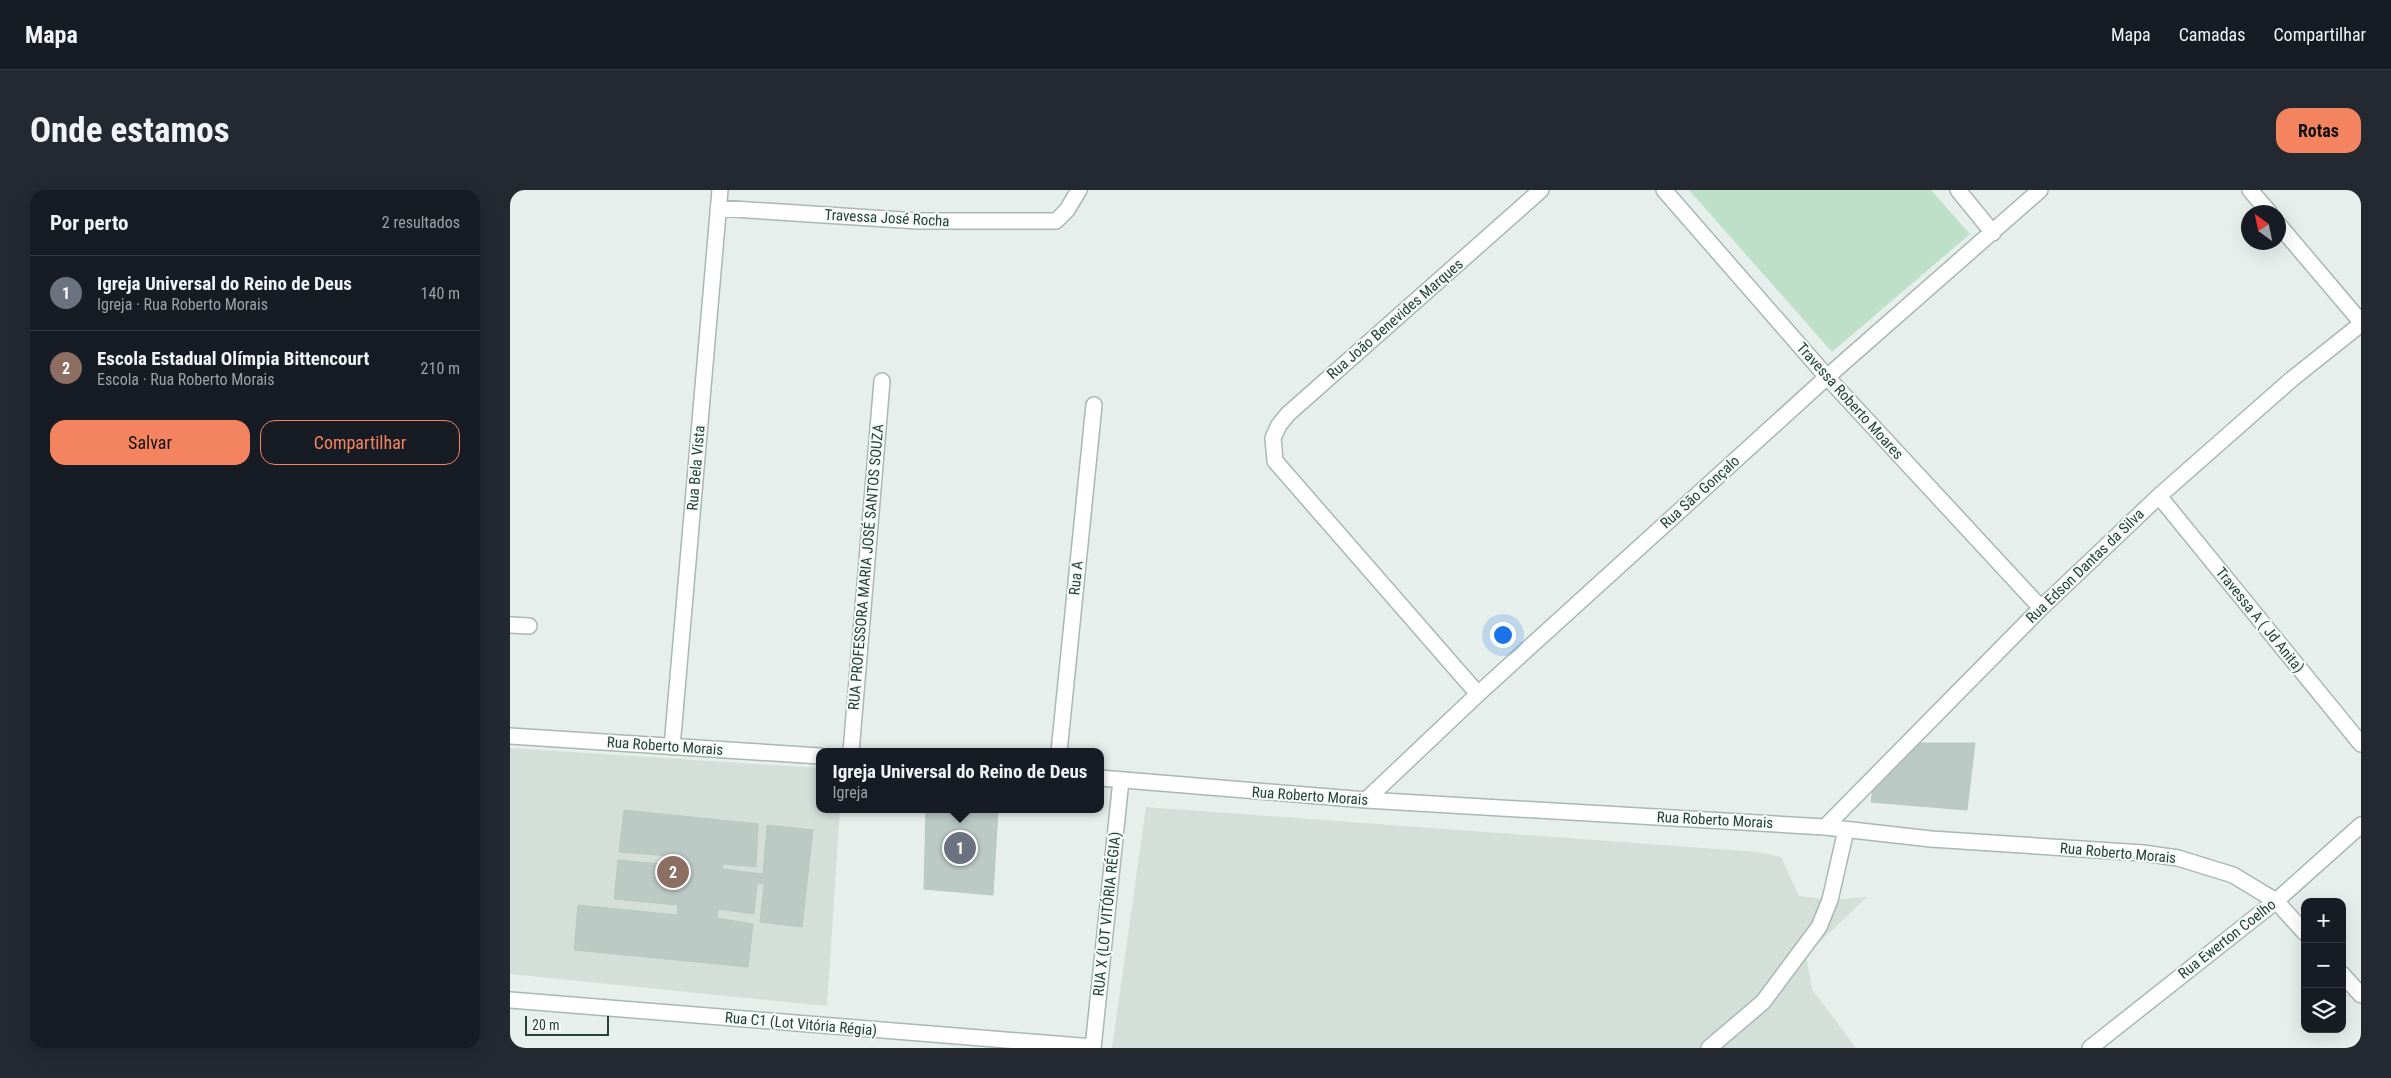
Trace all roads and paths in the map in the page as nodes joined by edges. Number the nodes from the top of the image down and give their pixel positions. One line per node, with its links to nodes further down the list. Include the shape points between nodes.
1 (720, 190): 9 (street, Rua Bela Vista)
2 (1079, 190): 9 (street, Travessa José Rocha, via 1056,221 918,221)
3 (1541, 190): 20 (street, Rua João Benevides Marques, via 1288,414 1274,433 1276,461)
4 (1664, 190): 13 (street, Travessa Roberto Moares)
5 (1958, 190): 10 (street)
6 (2040, 190): 10 (street, Rua São Gonçalo)
7 (2250, 190): 8 (street)
8 (2263, 205)
9 (718, 208): 23 (street, Rua Bela Vista)
10 (1993, 233): 13 (street, Rua São Gonçalo)
11 (2286, 234): 12 (street)
12 (2361, 323): 16 (street, Rua Edson Dantas da Silva)
13 (1827, 377): 17 (street, Travessa Roberto Moares); 20 (street, Rua São Gonçalo)
14 (882, 381): 24 (street, RUA PROFESSORA MARIA JOSÉ SANTOS SOUZA)
15 (1094, 405): 25 (street, Rua A)
16 (2159, 496): 17 (street, Rua Edson Dantas da Silva); 22 (street, Travessa A ( Jd Anita))
17 (2040, 608): 31 (street, Rua Edson Dantas da Silva)
18 (510, 625): 19 (street)
19 (529, 626)
20 (1478, 694): 29 (street, Rua São Gonçalo)
21 (510, 736): 23 (street, Rua Roberto Morais)
22 (2361, 744)
23 (672, 747): 26 (street, Rua Roberto Morais)
24 (851, 748)
25 (1059, 748)
26 (816, 756)
27 (1104, 778): 28 (street, Rua Roberto Morais)
28 (1121, 780): 29 (street, Rua Roberto Morais); 38 (street, RUA X (LOT VITÓRIA RÉGIA))
29 (1366, 800): 31 (street, Rua Roberto Morais)
30 (2361, 825): 33 (street, Rua Ewerton Coelho)
31 (1825, 826): 32 (street, Rua Roberto Morais)
32 (1846, 830): 33 (street, Rua Roberto Morais, via 2178,858 2233,875); 39 (street, via 1830,900 1819,927 1763,1002)
33 (2276, 901): 34 (street, Rua Roberto Morais); 40 (street, Rua Ewerton Coelho)
34 (2301, 929)
35 (2346, 978): 36 (street)
36 (2361, 995)
37 (510, 1000): 38 (street, Rua C1 (Lot Vitória Régia))
38 (1093, 1048)
39 (1709, 1048)
40 (2090, 1048)

